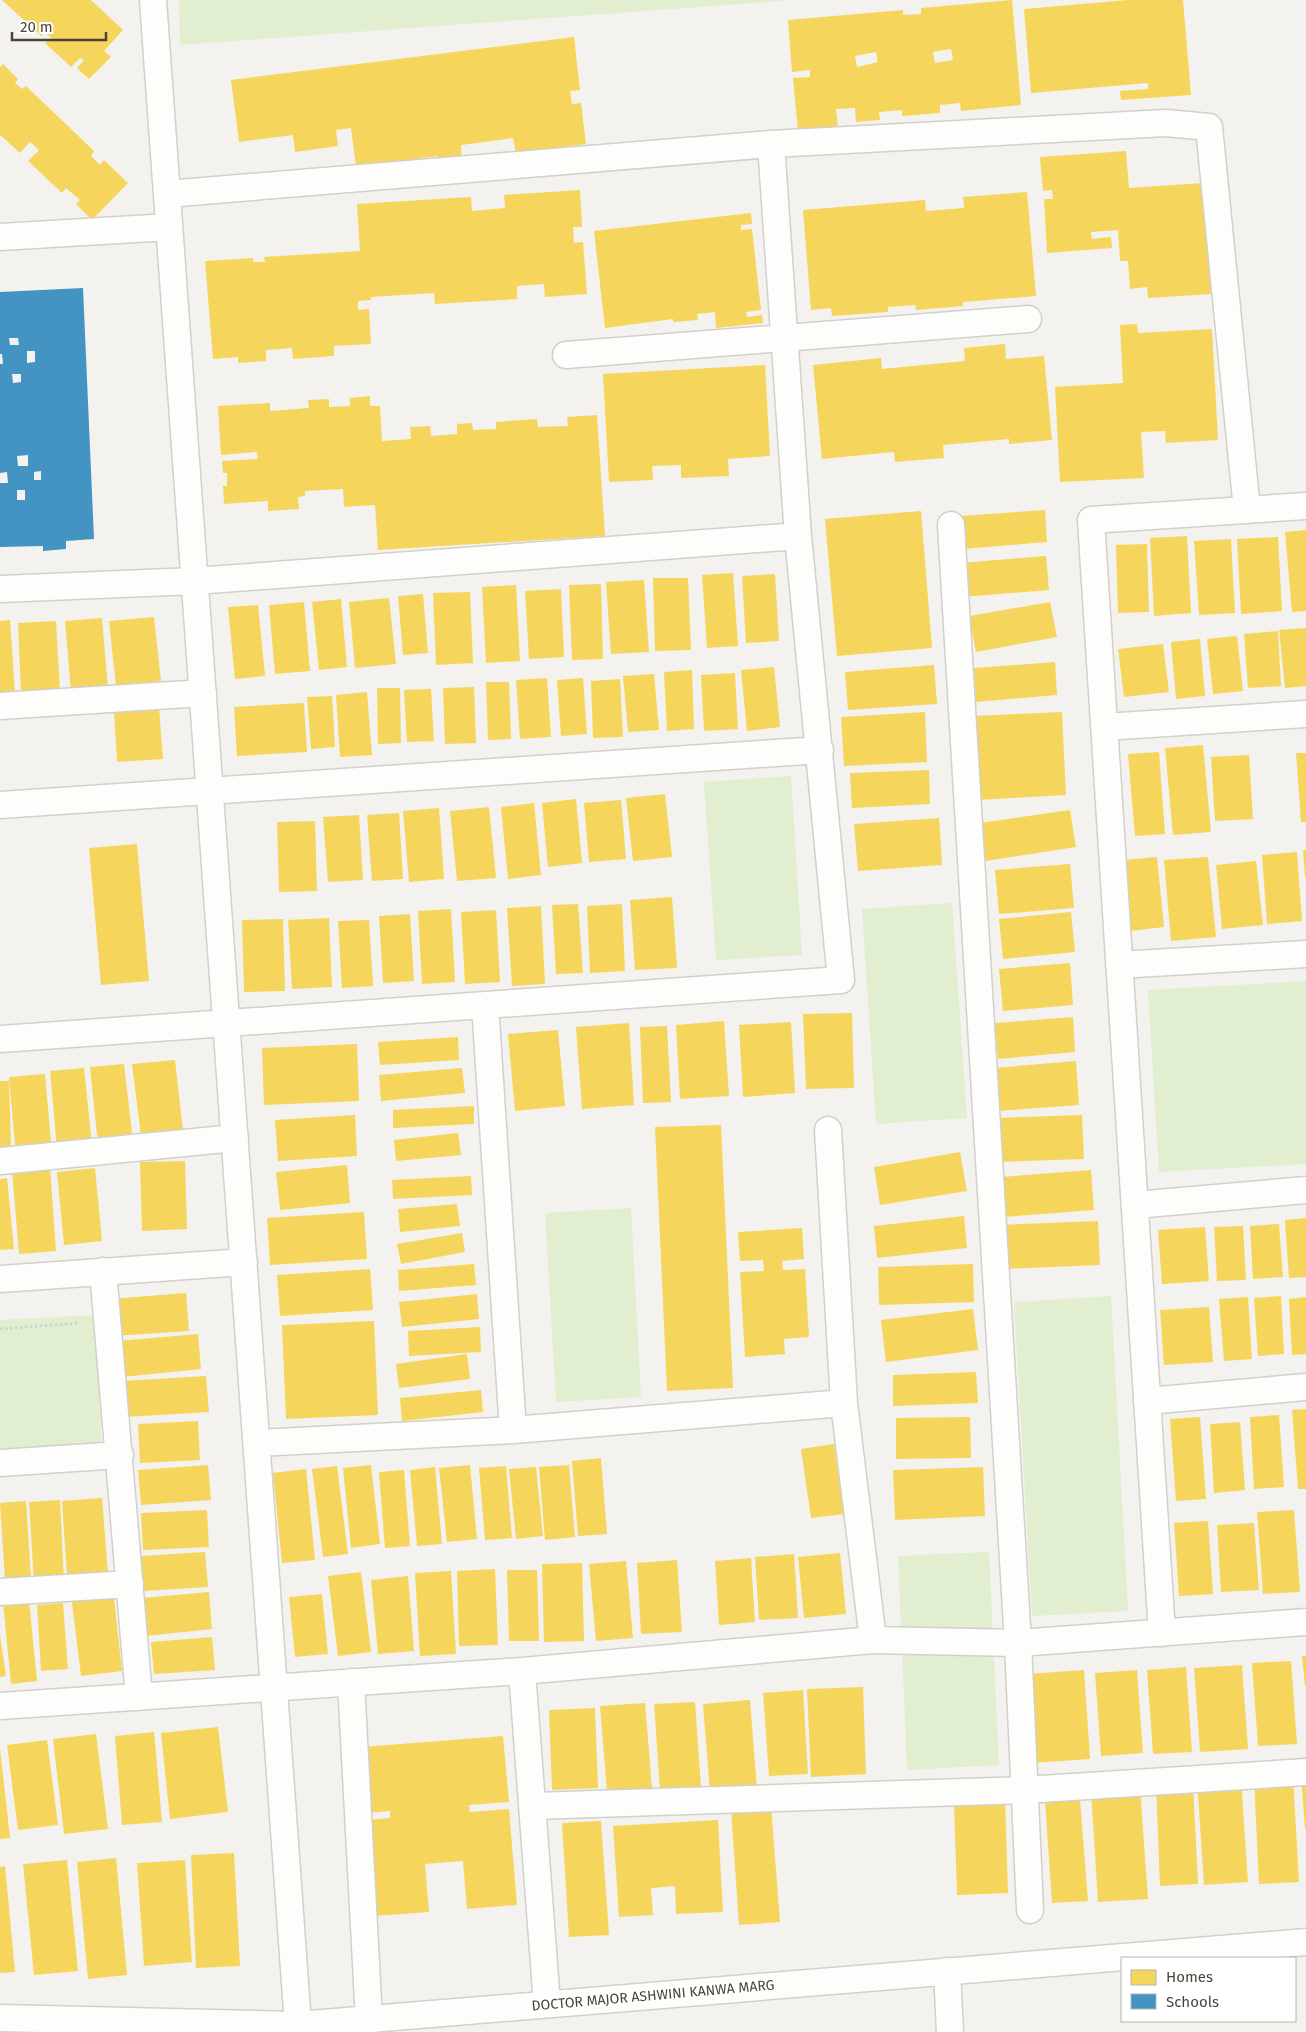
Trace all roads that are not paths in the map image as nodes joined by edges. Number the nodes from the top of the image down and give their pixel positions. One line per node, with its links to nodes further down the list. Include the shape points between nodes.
1 (153, 0): 3 (street)
2 (771, 144): 3 (street); 7 (street); 10 (street, via 1166,123 1209,127)
3 (167, 194): 4 (street)
4 (169, 227): 5 (street); 13 (street)
5 (0, 237)
6 (1028, 319): 7 (street)
7 (785, 338): 8 (street); 12 (street)
8 (566, 355)
9 (1306, 506): 10 (street)
10 (1247, 510): 18 (street, via 1091,520)
11 (950, 525): 47 (street)
12 (798, 536): 13 (street); 19 (street)
13 (195, 581): 14 (street); 15 (street)
14 (0, 589)
15 (203, 693): 16 (street); 20 (street)
16 (0, 706)
17 (1306, 714): 18 (street)
18 (1104, 727): 23 (street)
19 (820, 750): 20 (street); 24 (street, via 841,980)
20 (210, 791): 21 (street); 25 (street)
21 (0, 805)
22 (1306, 954): 23 (street)
23 (1119, 965): 31 (street)
24 (485, 1005): 25 (street); 38 (street)
25 (226, 1023): 26 (street); 28 (street)
26 (0, 1039)
27 (828, 1130): 37 (street)
28 (235, 1138): 29 (street); 32 (street)
29 (0, 1161)
30 (1306, 1190): 31 (street)
31 (1135, 1205): 36 (street)
32 (244, 1262): 33 (street); 39 (street)
33 (103, 1271): 34 (street); 40 (street)
34 (0, 1279)
35 (1306, 1387): 36 (street)
36 (1147, 1400): 45 (street)
37 (844, 1403): 38 (street); 46 (street)
38 (513, 1430): 39 (street)
39 (257, 1443): 50 (street)
40 (120, 1455): 41 (street); 42 (street)
41 (0, 1464)
42 (130, 1584): 43 (street); 51 (street)
43 (0, 1592)
44 (1306, 1622): 45 (street)
45 (1162, 1633): 47 (street)
46 (873, 1640): 47 (street); 48 (street)
47 (1018, 1643): 54 (street)
48 (522, 1671): 49 (street); 55 (street)
49 (351, 1682): 50 (street); 61 (street)
50 (274, 1687): 51 (street); 63 (street)
51 (139, 1696): 52 (street)
52 (0, 1706)
53 (1306, 1772): 54 (street)
54 (1025, 1790): 55 (street); 56 (street)
55 (533, 1806): 59 (street)
56 (1030, 1910)
57 (1306, 1942): 58 (street, DOCTOR MAJOR ASHWINI KANWA MARG)
58 (947, 1971): 59 (street, DOCTOR MAJOR ASHWINI KANWA MARG); 64 (street)
59 (547, 2004): 62 (street, DOCTOR MAJOR ASHWINI KANWA MARG)
60 (0, 2018): 63 (street, DOCTOR MAJOR ASHWINI KANWA MARG)
61 (369, 2020): 62 (street, DOCTOR MAJOR ASHWINI KANWA MARG); 63 (street, DOCTOR MAJOR ASHWINI KANWA MARG)
62 (430, 2023)
63 (298, 2025)
64 (950, 2032)

